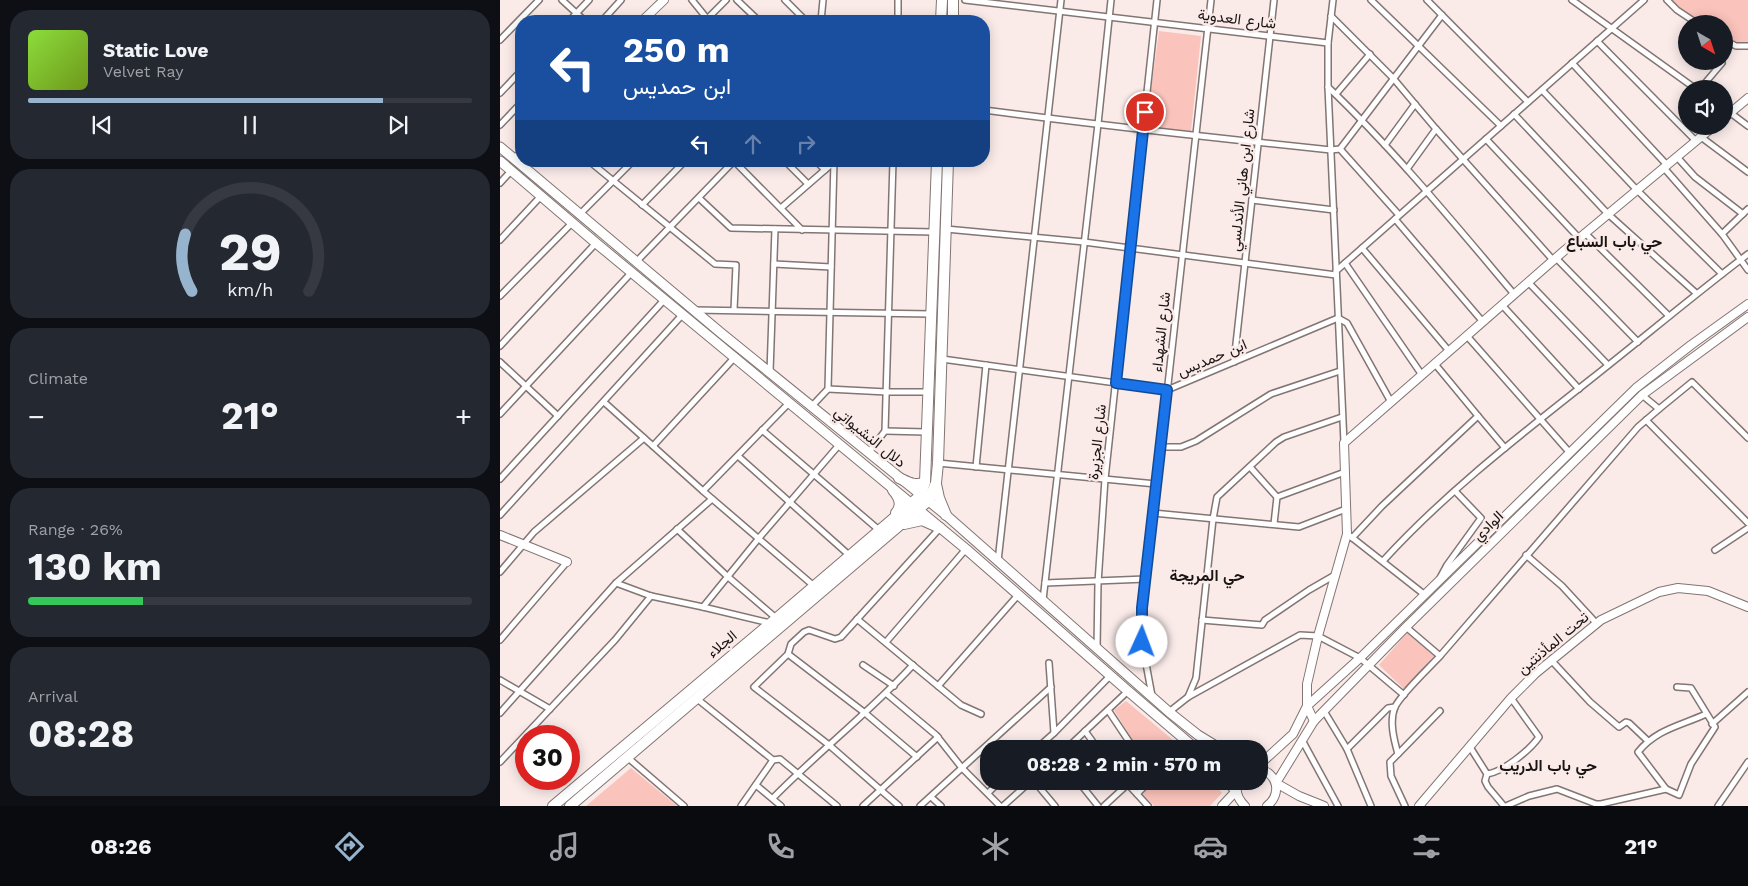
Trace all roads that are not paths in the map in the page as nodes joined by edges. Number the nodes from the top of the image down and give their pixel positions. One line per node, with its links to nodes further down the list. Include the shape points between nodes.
1 (539, 0): 30 (street)
2 (562, 0): 29 (street)
3 (589, 0): 29 (street)
4 (621, 0): 31 (street)
5 (664, 0): 32 (main road)
6 (692, 0): 33 (street)
7 (726, 0): 34 (street)
8 (737, 0): 35 (street)
9 (785, 0): 36 (street)
10 (823, 0): 37 (street)
11 (898, 0): 38 (street)
12 (942, 0): 39 (highway)
13 (953, 0): 40 (highway)
14 (965, 0): 27 (street, شارع العدوية)
15 (1061, 0): 28 (street)
16 (1111, 0): 44 (street)
17 (1157, 0): 45 (street, شارع الجزيرة)
18 (1211, 0): 47 (street, شارع الشهداء)
19 (1274, 0): 49 (street, شارع ابن هاني الأندلسي)
20 (1333, 0): 43 (street)
21 (1371, 0): 54 (street)
22 (1427, 0): 41 (street)
23 (1572, 0): 26 (street)
24 (1644, 0): 48 (street)
25 (1667, 0): 42 (street)
26 (1579, 2): 48 (street)
27 (1013, 3): 28 (street, شارع العدوية)
28 (1060, 11): 44 (street, شارع العدوية); 75 (street)
29 (576, 14)
30 (524, 15)
31 (607, 15)
32 (648, 15)
33 (703, 15)
34 (712, 15)
35 (753, 15)
36 (800, 15)
37 (822, 15)
38 (898, 15)
39 (941, 15)
40 (953, 15)
41 (1442, 15): 54 (street); 68 (street)
42 (1684, 15)
43 (1331, 16): 52 (street); 56 (street)
44 (1109, 17): 45 (street, شارع العدوية); 77 (street)
45 (1155, 22): 47 (street, شارع العدوية); 82 (street, شارع الجزيرة)
46 (515, 25): 50 (street)
47 (1208, 28): 49 (street, شارع العدوية); 83 (street, شارع الشهداء)
48 (1612, 28): 51 (street); 61 (street)
49 (1270, 36): 52 (street, شارع العدوية); 87 (street, شارع ابن هاني الأندلسي)
50 (500, 40)
51 (1597, 41): 57 (street); 86 (street)
52 (1328, 42): 63 (street)
53 (1733, 44): 55 (street)
54 (1418, 46): 60 (street); 79 (street)
55 (1748, 46)
56 (1370, 54): 60 (street); 66 (street)
57 (1572, 63): 64 (street); 97 (street)
58 (1716, 70): 62 (street)
59 (515, 77): 65 (street)
60 (1393, 78): 69 (street); 76 (street)
61 (1685, 80)
62 (1706, 80)
63 (1328, 87): 66 (street); 91 (street)
64 (1542, 90): 68 (street); 118 (street)
65 (500, 93)
66 (1336, 94): 76 (street)
67 (1748, 98): 70 (main road)
68 (1528, 102): 73 (street)
69 (1415, 104): 81 (street); 88 (street)
70 (1733, 108)
71 (515, 110): 78 (street)
72 (990, 111): 75 (street)
73 (1514, 114): 79 (street); 127 (street)
74 (1733, 117): 80 (street)
75 (1047, 118): 77 (street); 141 (street)
76 (1363, 120): 88 (street); 90 (street)
77 (1098, 124): 82 (street); 143 (street)
78 (500, 125)
79 (1501, 126): 85 (street)
80 (1748, 126)
81 (1436, 129): 94 (street); 112 (street)
82 (1143, 130): 83 (street); 146 (street, شارع الجزيرة)
83 (1196, 134): 87 (street); 148 (street, شارع الشهداء)
84 (1704, 135): 86 (main road)
85 (1486, 138): 94 (street); 140 (street)
86 (1699, 139): 93 (main road); 114 (street)
87 (1259, 142): 91 (street); 122 (street, شارع ابن هاني الأندلسي)
88 (1385, 145): 112 (street)
89 (500, 147): 92 (main road, دلال النشيواتي)
90 (1340, 149): 91 (street); 130 (street)
91 (1331, 150): 126 (street)
92 (515, 154)
93 (1677, 157): 97 (main road); 128 (street)
94 (1463, 159): 119 (street); 149 (street)
95 (500, 161): 111 (main road, دلال النشيواتي)
96 (515, 161): 111 (main road)
97 (1666, 166): 118 (main road); 139 (street)
98 (530, 167): 129 (main road, دلال النشيواتي)
99 (596, 167): 115 (street)
100 (627, 167): 115 (street)
101 (679, 167): 123 (street)
102 (728, 167): 121 (street)
103 (740, 167): 124 (street)
104 (791, 167): 117 (street)
105 (822, 167): 113 (street)
106 (828, 167): 113 (street)
107 (834, 167): 136 (street)
108 (893, 167): 138 (street)
109 (937, 167): 137 (highway)
110 (948, 167): 134 (highway)
111 (510, 169): 116 (street); 120 (main road, دلال النشيواتي)
112 (1407, 169): 119 (street)
113 (825, 170): 117 (street)
114 (1748, 172)
115 (613, 181): 123 (street); 129 (street)
116 (500, 183)
117 (808, 184): 124 (street)
118 (1638, 190): 127 (main road); 159 (street)
119 (1426, 191): 130 (street); 162 (street)
120 (541, 196): 131 (main road, دلال النشيواتي); 142 (street)
121 (699, 198): 132 (street); 133 (street, via 730,228)
122 (1252, 200): 126 (street); 152 (street, شارع ابن هاني الأندلسي)
123 (642, 205): 132 (street)
124 (781, 208): 135 (street)
125 (1748, 209): 128 (street)
126 (1334, 210): 158 (street)
127 (1608, 214): 140 (main road); 161 (street)
128 (1743, 214): 139 (street)
129 (580, 215): 151 (main road, دلال النشيواتي)
130 (1397, 217): 145 (street); 177 (street)
131 (572, 223): 144 (main road, دلال النشيواتي); 163 (street)
132 (670, 228): 151 (street); 168 (street, via 715,264 736,265)
133 (775, 229): 135 (street); 154 (street)
134 (946, 229): 141 (street); 183 (highway)
135 (802, 230): 136 (street)
136 (832, 231): 138 (street); 155 (street)
137 (934, 232): 138 (street); 173 (highway)
138 (892, 233): 171 (street)
139 (1722, 234): 150 (street)
140 (1582, 235): 149 (main road); 174 (street)
141 (1034, 238): 143 (street); 189 (street)
142 (500, 240)
143 (1084, 242): 146 (street); 193 (street)
144 (596, 243): 157 (main road, دلال النشيواتي); 180 (street)
145 (1362, 248): 153 (street); 181 (street)
146 (1130, 249): 148 (street); 194 (street, شارع الجزيرة)
147 (1748, 254): 150 (street)
148 (1182, 256): 152 (street); 198 (street, شارع الشهداء)
149 (1554, 259): 160 (main road); 179 (street)
150 (1741, 260): 156 (street); 159 (street)
151 (636, 262): 167 (main road, دلال النشيواتي)
152 (1245, 263): 158 (street); 185 (street, شارع ابن هاني الأندلسي)
153 (1345, 263): 158 (street); 192 (street)
154 (774, 264): 155 (street); 169 (street)
155 (831, 266): 170 (street)
156 (1748, 270)
157 (632, 272): 164 (main road, دلال النشيواتي); 195 (street)
158 (1336, 273): 176 (street)
159 (1722, 274): 161 (street)
160 (1528, 282): 162 (main road); 188 (street)
161 (1696, 293): 174 (street)
162 (1514, 294): 166 (main road)
163 (500, 296)
164 (665, 299): 172 (main road, دلال النشيواتي); 208 (street)
165 (1748, 304): 224 (main road, الوادي, via 1636,388)
166 (1502, 305): 177 (main road); 196 (street)
167 (693, 310): 168 (street); 190 (main road, دلال النشيواتي)
168 (734, 310): 169 (street)
169 (772, 310): 170 (street); 190 (street)
170 (830, 312): 171 (street); 197 (street)
171 (890, 313): 173 (street); 199 (street)
172 (683, 314): 182 (main road, دلال النشيواتي); 202 (street)
173 (932, 314): 200 (highway)
174 (1669, 316): 179 (street)
175 (1748, 316): 201 (main road, الوادي)
176 (1338, 318): 185 (street, ابن حمديس); 191 (street); 203 (street, via 1347,323)
177 (1483, 322): 178 (main road)
178 (1467, 336): 181 (main road); 211 (street)
179 (1638, 342): 188 (street)
180 (500, 346)
181 (1449, 351): 186 (main road)
182 (735, 357): 204 (main road, دلال النشيواتي); 220 (street)
183 (942, 359): 187 (street, ابن حمديس); 226 (highway)
184 (500, 362): 195 (street)
185 (1234, 362): 198 (street, ابن حمديس)
186 (1435, 364): 192 (main road); 209 (street)
187 (986, 365): 189 (street, ابن حمديس); 227 (street)
188 (1608, 365): 196 (street)
189 (1021, 370): 193 (street, ابن حمديس); 229 (street)
190 (770, 372): 205 (main road, دلال النشيواتي)
191 (1340, 372): 210 (street); 221 (street, via 1271,394 1196,441 1181,447)
192 (1422, 375): 203 (main road)
193 (1069, 377): 194 (street, ابن حمديس); 232 (street)
194 (1116, 383): 198 (street, ابن حمديس); 235 (street, شارع الجزيرة)
195 (527, 385): 207 (street); 208 (street)
196 (1579, 388): 211 (street)
197 (828, 389): 199 (street); 205 (street)
198 (1167, 390): 221 (street, شارع الشهداء)
199 (887, 392): 200 (street); 214 (street)
200 (928, 392): 215 (highway)
201 (1642, 394): 206 (street); 289 (main road, الوادي)
202 (604, 402): 216 (street); 249 (street)
203 (1391, 402): 218 (main road)
204 (789, 403): 213 (street); 219 (main road, دلال النشيواتي)
205 (811, 406): 223 (main road, دلال النشيواتي)
206 (1659, 409): 212 (street); 217 (street, via 1692,382)
207 (500, 414)
208 (558, 416): 234 (street)
209 (1478, 416): 222 (street); 260 (street)
210 (1342, 417): 218 (street); 228 (street, via 1284,437)
211 (1541, 418): 222 (street); 224 (street)
212 (1646, 420): 252 (street); 266 (street)
213 (762, 430): 225 (street); 231 (street)
214 (885, 431): 215 (street); 223 (street)
215 (926, 432): 236 (highway)
216 (644, 438): 220 (street); 262 (street)
217 (1748, 438)
218 (1344, 443): 230 (main road)
219 (840, 445): 231 (street); 239 (main road, دلال النشيواتي)
220 (653, 446): 240 (street)
221 (1161, 447): 238 (street, شارع الشهداء)
222 (1505, 448): 241 (street)
223 (868, 452): 233 (main road, دلال النشيواتي)
224 (1570, 453): 277 (main road, الوادي)
225 (738, 456): 240 (street); 245 (street)
226 (938, 463): 227 (street); 237 (highway)
227 (976, 467): 229 (street)
228 (1250, 467): 242 (street); 251 (street, via 1217,497)
229 (1008, 470): 232 (street); 267 (street)
230 (1345, 472): 242 (street); 247 (main road)
231 (814, 474): 245 (street); 258 (street)
232 (1058, 475): 235 (street); 276 (street)
233 (898, 478): 236 (highway, via 913,484); 243 (main road, دلال النشيواتي)
234 (500, 479)
235 (1105, 479): 238 (street); 274 (street, شارع الجزيرة)
236 (925, 482): 243 (highway)
237 (936, 483): 243 (highway); 250 (highway)
238 (1156, 484): 248 (street, شارع الشهداء)
239 (893, 490): 246 (main road, دلال النشيواتي); 253 (highway, via 900,504)
240 (703, 491): 244 (street)
241 (1455, 491): 268 (street); 277 (street, via 1481,518)
242 (1277, 497): 254 (street)
243 (924, 498): 246 (highway, الجلاء); 250 (main road, دلال النشيواتي)
244 (712, 499): 257 (street); 261 (street)
245 (789, 503): 261 (street); 265 (street)
246 (913, 507): 253 (highway, الجلاء); 255 (main road, دلال النشيواتي)
247 (1346, 509): 254 (street, via 1299,527); 260 (main road)
248 (1153, 513): 251 (street); 273 (street, شارع الشهداء)
249 (500, 515)
250 (946, 516): 267 (main road, دلال النشيواتي)
251 (1213, 519): 254 (street); 286 (street)
252 (1748, 523)
253 (894, 524): 255 (highway, via 922,520); 258 (highway, الجلاء); 315 (highway, الجلاء)
254 (1274, 524)
255 (940, 528): 263 (main road, دلال النشيواتي); 285 (street)
256 (1748, 528): 264 (street)
257 (677, 529): 272 (street); 275 (street)
258 (879, 530): 265 (highway, الجلاء)
259 (500, 535): 262 (main road)
260 (1350, 536): 268 (street); 271 (main road)
261 (759, 538): 272 (street); 278 (street)
262 (524, 544): 269 (main road); 270 (street)
263 (966, 549): 279 (main road, دلال النشيواتي); 292 (street)
264 (1715, 550)
265 (850, 555): 278 (highway, الجلاء)
266 (1526, 555): 288 (street, via 1562,586); 295 (street)
267 (998, 561): 282 (main road, دلال النشيواتي)
268 (1384, 561): 280 (street)
269 (567, 562): 291 (street)
270 (500, 572)
271 (1336, 575): 286 (street, via 1309,590 1262,625); 290 (main road)
272 (728, 576): 283 (street); 287 (street)
273 (1146, 579): 274 (street); 313 (street, شارع الشهداء, via 1142,642)
274 (1098, 580): 276 (street); 293 (street, شارع الجزيرة)
275 (616, 583): 281 (street); 308 (street)
276 (1045, 583): 282 (street)
277 (1436, 585): 280 (main road, الوادي)
278 (814, 586): 287 (highway, الجلاء)
279 (1019, 594): 302 (main road, دلال النشيواتي); 305 (street)
280 (1425, 595): 296 (main road, الوادي)
281 (651, 596): 283 (street); 319 (street)
282 (1043, 600): 293 (main road, دلال النشيواتي)
283 (703, 606): 287 (street)
284 (1748, 607): 288 (main road, تحت المأذنتين, via 1708,591 1678,588 1643,599)
285 (856, 619): 292 (street); 294 (street, via 838,639 809,630 804,632 790,644)
286 (1202, 620): 314 (street, via 1196,678)
287 (774, 621): 373 (highway, الجلاء)
288 (1597, 624): 297 (main road, تحت المأذنتين)
289 (1406, 627): 295 (street); 299 (main road, الوادي)
290 (1318, 636): 296 (street); 314 (street, via 1300,634); 317 (main road, via 1307,684)
291 (500, 640)
292 (886, 642): 301 (street)
293 (1097, 649): 313 (main road, دلال النشيواتي)
294 (788, 654): 325 (street); 341 (street, via 754,687)
295 (1440, 656): 312 (street)
296 (1360, 658): 299 (street); 317 (main road, الوادي)
297 (1550, 660): 316 (main road, تحت المأذنتين); 340 (street, via 1602,714 1619,727 1626,722)
298 (1049, 663): 306 (street)
299 (1369, 664): 312 (street); 321 (main road, الوادي)
300 (864, 665): 304 (street)
301 (913, 665): 304 (street); 305 (street)
302 (1110, 676): 309 (main road, دلال النشيواتي); 331 (street)
303 (500, 680): 308 (street)
304 (894, 686): 311 (street)
305 (938, 686): 326 (street, via 961,705)
306 (1051, 687): 331 (street); 351 (street)
307 (1677, 687): 327 (street, via 1691,688)
308 (519, 691): 319 (street); 324 (street)
309 (1128, 691): 320 (street); 337 (main road, دلال النشيواتي)
310 (1748, 692): 329 (street)
311 (887, 694): 325 (street); 332 (street)
312 (1404, 695): 318 (street)
313 (1152, 697): 323 (main road, دلال النشيواتي)
314 (1188, 697): 323 (street)
315 (696, 698): 345 (highway, الجلاء); 348 (street)
316 (1511, 698): 342 (main road, تحت المأذنتين); 354 (street, via 1539,737 1518,759)
317 (1306, 706): 328 (main road); 347 (main road, via 1292,734)
318 (1395, 707): 343 (street, via 1388,708); 344 (street, via 1392,725)
319 (550, 709): 349 (street)
320 (1108, 710): 330 (street); 336 (street)
321 (1324, 711): 328 (main road, الوادي); 343 (street)
322 (1440, 711): 344 (street)
323 (1169, 712): 338 (main road, دلال النشيواتي)
324 (500, 713)
325 (865, 713): 341 (street); 346 (street)
326 (981, 714)
327 (1706, 714): 329 (street); 340 (street, via 1659,733)
328 (1314, 721): 339 (main road, الوادي)
329 (1712, 724): 365 (street, via 1715,727 1691,764 1679,795)
330 (1085, 731): 334 (street); 335 (street)
331 (1054, 733): 333 (street)
332 (938, 737): 346 (street); 351 (street)
333 (1046, 740)
334 (1076, 740)
335 (1092, 740)
336 (1128, 740)
337 (1185, 740)
338 (1206, 740)
339 (1302, 740): 355 (main road, الوادي); 391 (street)
340 (1648, 741): 365 (street, via 1638,752)
341 (829, 745): 353 (street); 357 (street)
342 (1470, 747): 354 (street); 394 (main road, تحت المأذنتين)
343 (1347, 749): 392 (street)
344 (1398, 754): 393 (street, via 1390,762 1391,776)
345 (627, 757): 374 (highway, الجلاء); 375 (street)
346 (917, 757): 357 (street)
347 (1268, 757)
348 (773, 760): 353 (street, via 780,759); 356 (street)
349 (500, 762)
350 (1748, 762): 396 (street)
351 (962, 768): 367 (street); 369 (street)
352 (1268, 772): 355 (main road)
353 (797, 773): 370 (street); 377 (street)
354 (1487, 774): 395 (street, via 1485,781 1488,787)
355 (1276, 783): 389 (main road, الوادي, via 1276,796); 390 (main road)
356 (756, 785): 370 (street); 371 (street)
357 (881, 790): 378 (street); 379 (street)
358 (991, 790): 367 (street)
359 (1021, 790): 382 (street)
360 (1040, 790): 383 (street)
361 (1085, 790): 384 (street)
362 (1119, 790): 385 (street)
363 (1133, 790): 368 (street)
364 (1141, 790): 368 (street)
365 (1666, 790): 372 (street)
366 (1236, 791): 387 (main road); 388 (main road)
367 (988, 793): 382 (street)
368 (1137, 794): 386 (street)
369 (932, 796): 380 (street); 381 (street)
370 (773, 798): 376 (street)
371 (744, 805)
372 (1601, 805): 395 (street, via 1557,788)
373 (553, 806)
374 (570, 806)
375 (684, 806)
376 (781, 806)
377 (837, 806)
378 (864, 806)
379 (899, 806)
380 (920, 806)
381 (941, 806)
382 (1002, 806)
383 (1055, 806)
384 (1098, 806)
385 (1104, 806)
386 (1148, 806)
387 (1222, 806)
388 (1245, 806)
389 (1268, 806)
390 (1324, 806)
391 (1338, 806)
392 (1371, 806)
393 (1405, 806)
394 (1419, 806)
395 (1505, 806)
396 (1718, 806)

